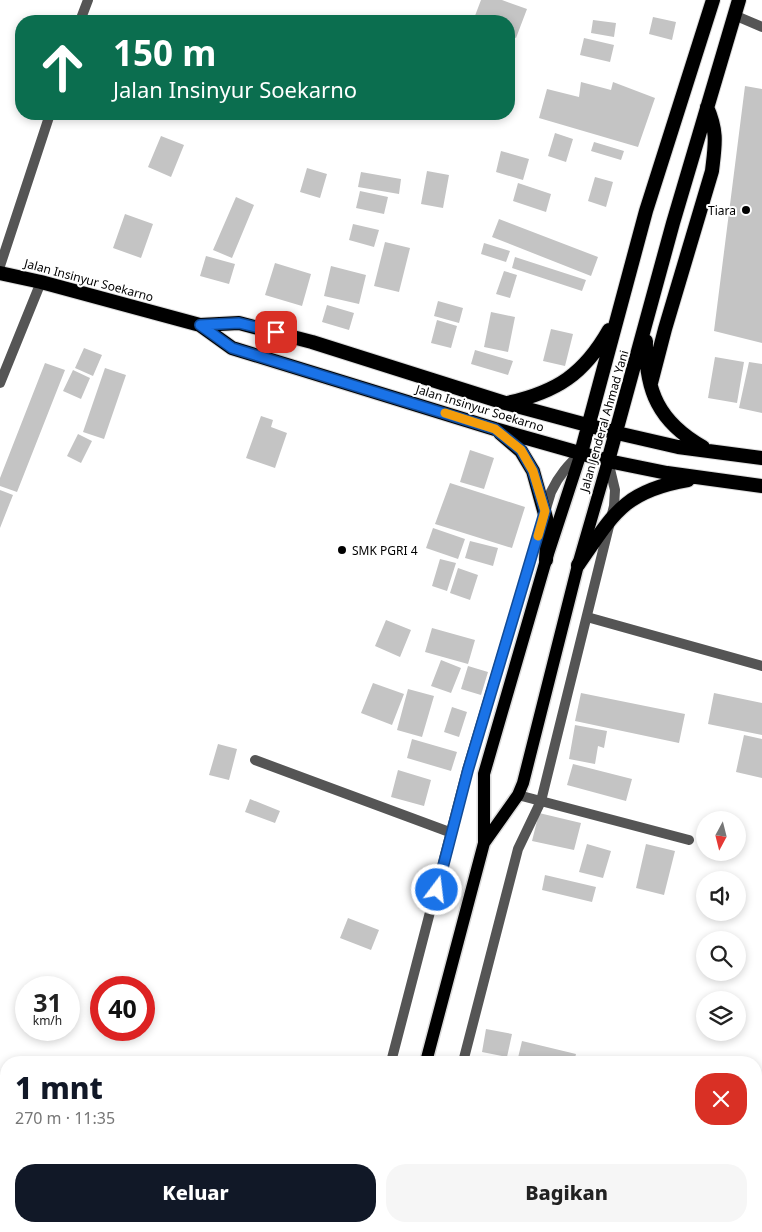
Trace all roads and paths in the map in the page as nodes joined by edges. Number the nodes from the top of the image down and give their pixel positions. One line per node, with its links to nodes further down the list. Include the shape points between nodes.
1 (88, 0): 4 (street)
2 (713, 0): 12 (highway, Jalan Jenderal Ahmad Yani, via 649,202)
3 (739, 0): 5 (highway, Jalan Jenderal Ahmad Yani)
4 (82, 15)
5 (734, 15): 6 (street); 7 (highway, Jalan Jenderal Ahmad Yani)
6 (762, 27)
7 (706, 107): 13 (highway, Jalan Jenderal Ahmad Yani); 16 (highway, via 714,124 712,171)
8 (48, 120): 9 (street)
9 (0, 266)
10 (0, 273): 11 (highway, Jalan Insinyur Soekarno)
11 (41, 282): 14 (highway, Jalan Insinyur Soekarno); 15 (street)
12 (618, 314): 17 (highway, via 602,343 580,370 551,389); 18 (highway, Jalan Jenderal Ahmad Yani)
13 (647, 323): 16 (highway, via 647,361); 20 (highway, Jalan Jenderal Ahmad Yani)
14 (200, 325): 17 (highway, Jalan Insinyur Soekarno, via 239,323 312,342); 19 (highway, Jalan Insinyur Soekarno, via 232,348)
15 (0, 383)
16 (651, 383): 21 (highway, via 659,407 670,423 684,436)
17 (505, 403): 18 (highway, Jalan Insinyur Soekarno)
18 (588, 425): 20 (highway, Jalan Insinyur Soekarno); 22 (highway, Jalan Jenderal Ahmad Yani)
19 (495, 429): 22 (highway, Jalan Insinyur Soekarno); 27 (highway, via 521,450 533,471)
20 (616, 433): 21 (highway, Jalan Insinyur Soekarno, via 678,447); 24 (highway, Jalan Jenderal Ahmad Yani)
21 (709, 450): 23 (highway, Jalan Insinyur Soekarno)
22 (581, 453): 24 (highway, Jalan Insinyur Soekarno); 27 (street, via 558,477); 29 (main road, Jalan Jenderal Ahmad Yani)
23 (762, 458)
24 (608, 461): 25 (highway, Jalan Insinyur Soekarno); 28 (street, via 615,490); 30 (main road, Jalan Jenderal Ahmad Yani)
25 (704, 478): 26 (highway, Jalan Insinyur Soekarno); 28 (highway, via 663,484 642,492)
26 (762, 486)
27 (545, 511): 29 (highway, via 549,530); 36 (street)
28 (612, 517): 30 (highway); 31 (street)
29 (546, 560): 38 (main road, Jalan Jenderal Ahmad Yani, via 484,774)
30 (578, 565): 34 (main road, Jalan Jenderal Ahmad Yani)
31 (586, 616): 32 (street); 35 (street)
32 (762, 666)
33 (255, 760): 36 (street)
34 (518, 795): 35 (street); 38 (main road, Jalan Jenderal Ahmad Yani)
35 (541, 801): 37 (street); 41 (street, via 518,849)
36 (452, 833): 39 (street)
37 (690, 840)
38 (484, 843): 40 (main road, Jalan Jenderal Ahmad Yani)
39 (393, 1056)
40 (428, 1056)
41 (465, 1056)

